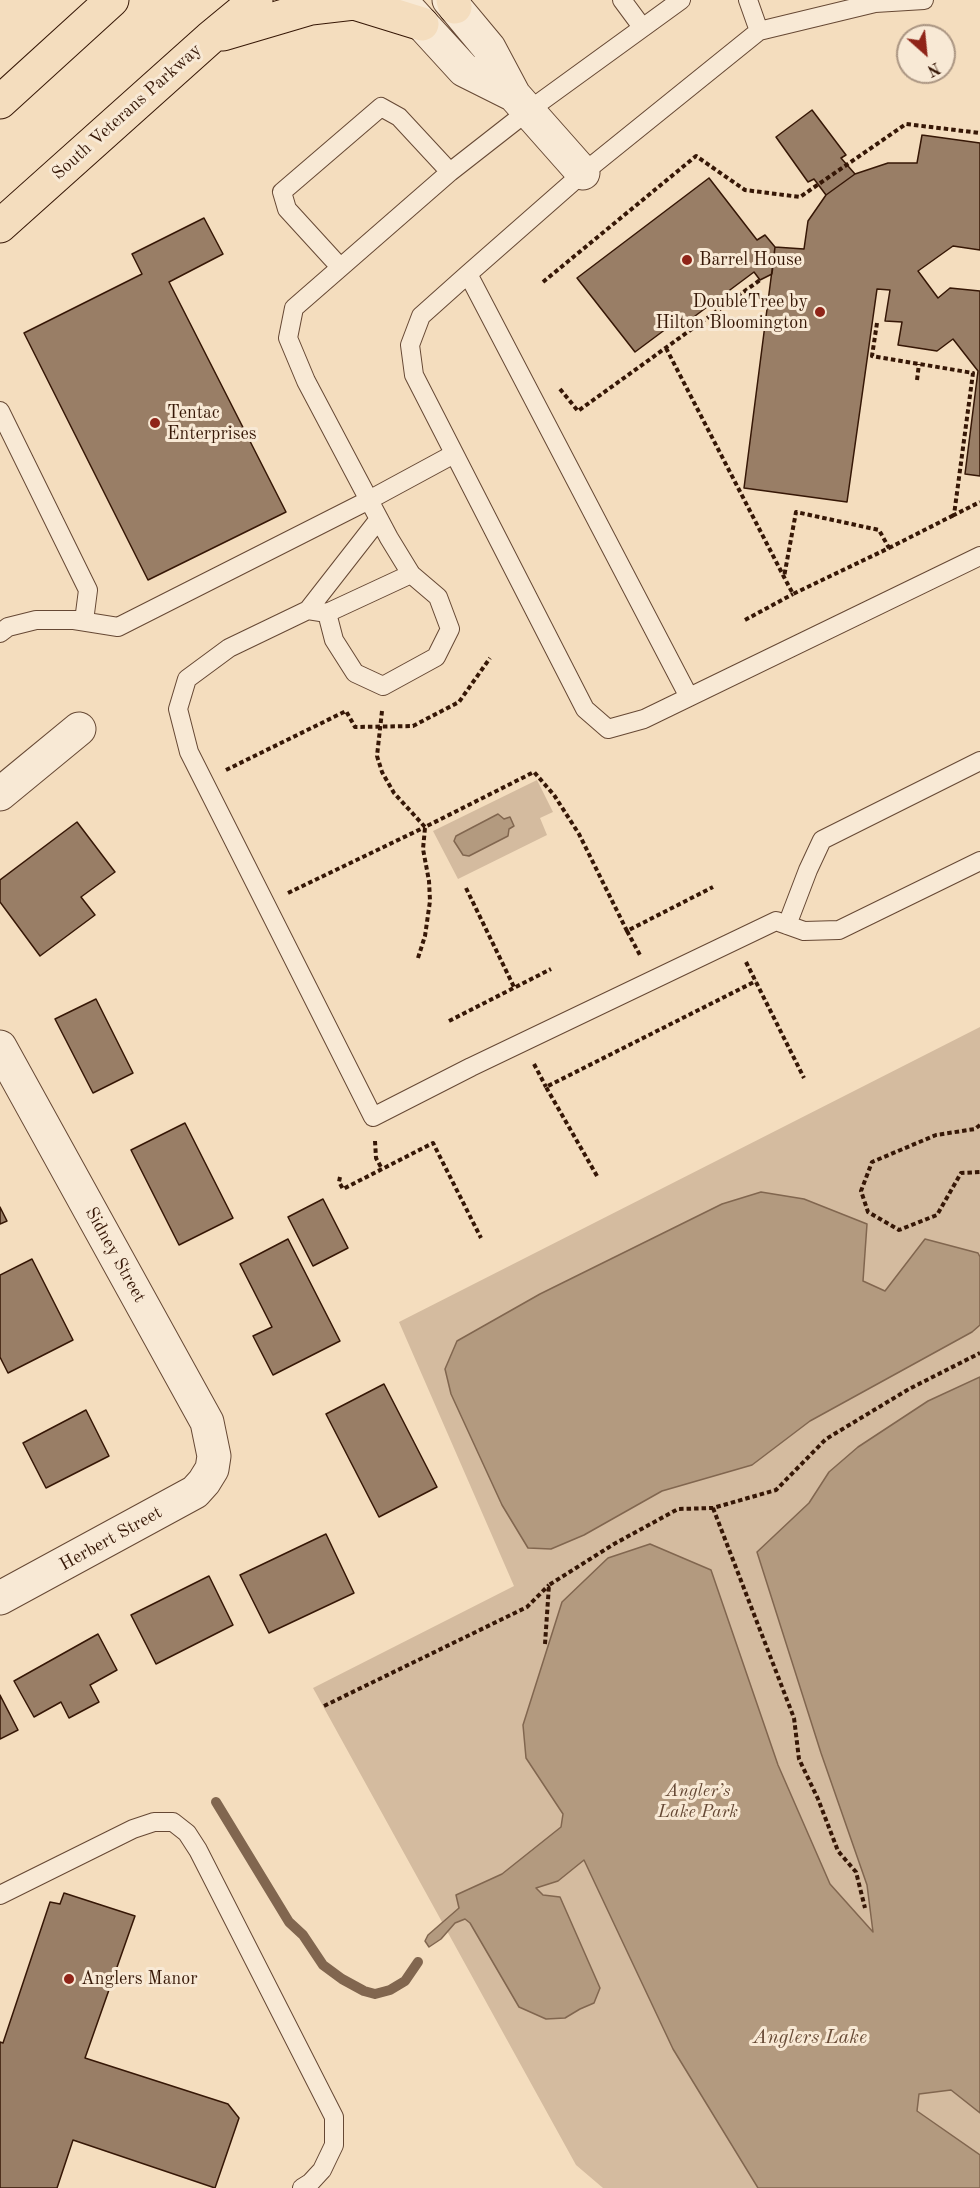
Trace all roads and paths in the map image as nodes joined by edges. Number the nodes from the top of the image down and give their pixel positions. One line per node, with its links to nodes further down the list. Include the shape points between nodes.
1 (112, 0): 13 (highway)
2 (256, 0): 12 (highway, South Veterans Parkway)
3 (400, 0): 9 (street)
4 (622, 0): 10 (lane)
5 (681, 0): 10 (lane)
6 (748, 0): 11 (lane)
7 (924, 0): 11 (lane, via 875,3)
8 (452, 2): 14 (street, via 489,48)
9 (422, 24): 12 (highway, via 354,3 312,8); 14 (street, via 464,70)
10 (642, 27): 14 (lane)
11 (759, 31): 17 (lane)
12 (210, 38): 18 (highway, South Veterans Parkway)
13 (0, 102)
14 (521, 103): 16 (lane); 17 (street)
15 (980, 133): 22 (path, via 906,124 800,197 745,190 696,156)
16 (450, 172): 19 (lane); 19 (lane, via 399,117 381,107 291,184 282,192 287,209)
17 (583, 173): 20 (lane)
18 (0, 226)
19 (340, 267): 30 (lane, via 294,308 288,338 306,381)
20 (468, 274): 29 (lane, via 421,316 410,345 414,375); 46 (lane)
21 (760, 280): 24 (path)
22 (543, 282)
23 (877, 323): 25 (path, via 872,356)
24 (666, 348): 27 (path, via 578,411); 37 (path)
25 (919, 364): 26 (path); 32 (path, via 973,373)
26 (917, 380)
27 (557, 386)
28 (0, 411): 42 (lane, via 88,590)
29 (454, 454): 30 (lane); 46 (lane, via 585,710 608,729 644,719)
30 (369, 500): 33 (lane); 42 (lane, via 118,627)
31 (980, 502): 32 (path)
32 (954, 515): 34 (path)
33 (379, 519): 36 (lane); 39 (lane)
34 (889, 548): 37 (path, via 879,530 795,512); 38 (path)
35 (980, 556): 46 (lane)
36 (411, 574): 40 (lane); 45 (lane, via 438,597 450,629 436,657)
37 (784, 577): 38 (path)
38 (793, 594): 41 (path)
39 (308, 610): 40 (lane); 50 (lane, via 229,648 187,679 178,709 189,752)
40 (327, 613): 45 (lane, via 334,640 355,673)
41 (745, 620)
42 (84, 621): 43 (lane, via 36,620)
43 (0, 633)
44 (490, 658): 47 (path, via 459,702 413,726)
45 (383, 686): 47 (path)
46 (689, 697)
47 (381, 727): 50 (path, via 355,728 346,711); 52 (path, via 377,756 382,772 394,793)
48 (79, 729): 51 (street)
49 (980, 762): 57 (lane, via 822,840)
50 (204, 780): 56 (lane)
51 (0, 794)
52 (425, 827): 56 (path); 58 (path, via 534,772 579,834); 60 (path, via 423,849 430,901)
53 (980, 861): 57 (lane, via 839,930 804,931)
54 (713, 887): 58 (path)
55 (466, 888): 64 (path)
56 (265, 904): 59 (lane, via 373,1117)
57 (787, 925): 59 (lane, via 777,921)
58 (627, 931): 61 (path)
59 (735, 940): 63 (path)
60 (418, 958)
61 (642, 959)
62 (551, 969): 64 (path)
63 (756, 981): 67 (path); 70 (path, via 546,1087)
64 (514, 987): 65 (path)
65 (449, 1021)
66 (0, 1047): 74 (street, Sidney Street, via 207,1422 214,1456)
67 (804, 1078)
68 (980, 1125): 69 (path, via 936,1135 872,1162 861,1191 868,1212 899,1230 937,1215 961,1173)
69 (980, 1172)
70 (597, 1176)
71 (340, 1177): 72 (path, via 343,1189 433,1143)
72 (481, 1238)
73 (980, 1353): 75 (path, via 909,1389 826,1439 776,1490)
74 (212, 1469): 77 (street, Herbert Street, via 195,1492)
75 (713, 1508): 76 (path, via 678,1509); 81 (path, via 794,1718 799,1759 838,1851 856,1872)
76 (549, 1585): 78 (path); 79 (path, via 526,1607)
77 (0, 1598)
78 (545, 1644)
79 (324, 1706)
80 (0, 1895): 82 (lane, via 154,1822 173,1822 187,1833 334,2116 334,2145 322,2170)
81 (865, 1908)
82 (302, 2188)

